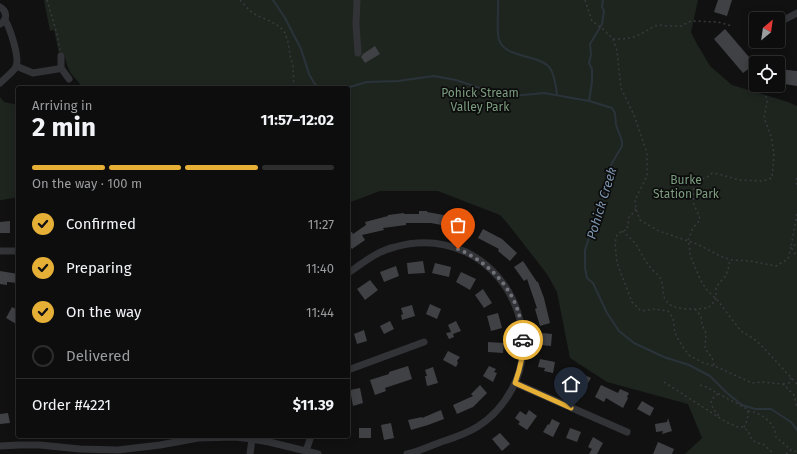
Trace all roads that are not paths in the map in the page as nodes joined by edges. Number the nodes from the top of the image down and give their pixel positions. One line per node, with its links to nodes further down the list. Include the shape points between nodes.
1 (357, 0): 6 (street)
2 (0, 7): 5 (street, via 6,13)
3 (797, 13): 4 (street)
4 (785, 19)
5 (2, 22): 8 (street, via 12,35)
6 (358, 53)
7 (62, 56): 9 (street)
8 (16, 66): 9 (street, via 33,73); 11 (street)
9 (61, 68): 10 (street)
10 (69, 79)
11 (0, 83)
12 (0, 250): 13 (street)
13 (16, 250)
14 (350, 272): 17 (street, via 385,250 410,243 442,244 477,258 493,271 516,305 521,324 523,353)
15 (424, 342): 16 (street)
16 (350, 369)
17 (515, 383): 18 (street); 28 (street, via 499,408 478,427)
18 (627, 432)
19 (192, 438): 24 (street)
20 (244, 438): 22 (street)
21 (310, 438): 25 (street)
22 (252, 439): 25 (street); 26 (street)
23 (0, 446): 24 (street, via 40,445)
24 (136, 451)
25 (306, 451): 27 (street)
26 (250, 454)
27 (318, 454)
28 (407, 454)

